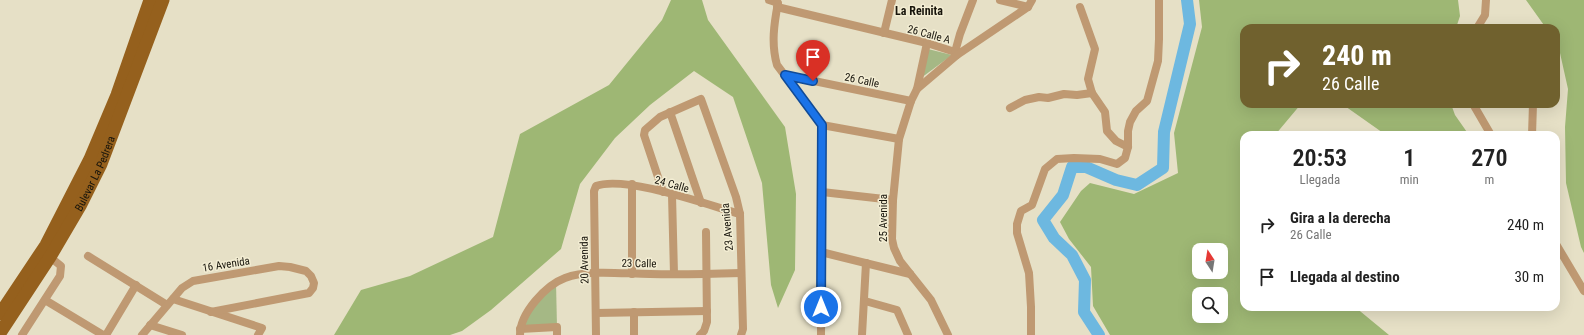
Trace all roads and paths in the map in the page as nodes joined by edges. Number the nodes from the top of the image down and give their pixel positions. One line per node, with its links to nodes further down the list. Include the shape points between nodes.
1 (150, 0): 58 (main road, Bulevar La Pedrera, via 117,94 90,160 46,245)
2 (163, 0): 41 (main road, Bulevar La Pedrera, via 101,164)
3 (770, 0): 10 (street, 26 Calle A)
4 (892, 0): 13 (street)
5 (973, 0): 15 (street, via 960,34)
6 (1000, 0): 9 (street)
7 (1158, 0): 28 (street, via 1158,61 1147,101 1136,111 1130,122)
8 (1486, 0): 12 (street, via 1485,15)
9 (1030, 4): 15 (street, 25 Avenida)
10 (778, 5): 13 (street, 26 Calle A); 16 (street, via 773,41 774,54 777,65)
11 (1080, 7): 18 (street, via 1095,48 1088,79)
12 (1479, 24)
13 (884, 33): 14 (street, 26 Calle A)
14 (927, 43): 15 (street, 26 Calle A); 17 (street, 25 Avenida)
15 (956, 54): 17 (street, 25 Avenida)
16 (785, 75): 19 (street, 26 Calle); 24 (street)
17 (917, 89): 19 (street, 25 Avenida)
18 (1092, 93): 20 (street, via 1025,100); 28 (street, via 1105,112 1107,131 1116,141)
19 (910, 101): 27 (street, 25 Avenida)
20 (1010, 108)
21 (1475, 108): 25 (street)
22 (1533, 108): 26 (street)
23 (670, 112): 31 (street, via 660,116 644,132); 35 (street); 36 (street, 23 Avenida, via 701,99)
24 (822, 125): 27 (street); 32 (street)
25 (1489, 131)
26 (1532, 131)
27 (899, 140): 34 (street, 25 Avenida)
28 (1128, 147): 76 (street, via 1125,158 1117,164 1100,159 1057,159 1046,169 1032,204 1021,211 1016,233 1029,273)
29 (632, 184): 30 (street, 24 Calle); 31 (street, 24 Calle); 45 (street)
30 (596, 186): 43 (street, 20 Avenida)
31 (663, 192): 33 (street, 24 Calle)
32 (822, 192): 34 (street); 39 (street)
33 (672, 195): 35 (street, 24 Calle); 46 (street)
34 (893, 200): 48 (street, 25 Avenida, via 893,244 900,261)
35 (700, 203): 36 (street, 24 Calle)
36 (740, 214): 44 (street, 23 Avenida)
37 (706, 232): 47 (street)
38 (1560, 251): 50 (street)
39 (821, 252): 42 (street); 72 (street)
40 (88, 256): 49 (street)
41 (50, 257): 51 (street, via 61,266 61,271); 63 (main road, Bulevar La Pedrera)
42 (866, 263): 48 (street); 52 (street)
43 (595, 273): 45 (street, 23 Calle); 57 (street, 20 Avenida); 62 (street, 23 Calle, via 566,277 542,293 530,309)
44 (741, 273): 47 (street, 23 Calle); 71 (street, 23 Avenida)
45 (632, 274): 46 (street, 23 Calle)
46 (674, 274): 47 (street, 23 Calle)
47 (708, 274): 54 (street)
48 (910, 274): 75 (street, 25 Avenida, via 931,300)
49 (136, 285): 53 (street); 66 (street)
50 (1584, 292)
51 (45, 300): 65 (street); 66 (street)
52 (864, 301): 73 (street); 74 (street, via 897,310)
53 (170, 302): 55 (street); 55 (street, 16 Avenida, via 182,288 193,281 279,266 299,268 311,276 314,283 309,293); 59 (street, 16 Avenida)
54 (707, 311): 56 (street); 64 (street, via 707,322)
55 (210, 312): 61 (street)
56 (634, 312): 57 (street); 70 (street)
57 (596, 313): 69 (street, 20 Avenida)
58 (0, 314)
59 (150, 325): 67 (street, 16 Avenida); 68 (street)
60 (557, 331): 62 (street)
61 (260, 332)
62 (520, 332)
63 (0, 333)
64 (702, 333)
65 (22, 335)
66 (104, 335)
67 (142, 335)
68 (182, 335)
69 (596, 335)
70 (634, 335)
71 (741, 335)
72 (822, 335)
73 (862, 335)
74 (908, 335)
75 (948, 335)
76 (1031, 335)

